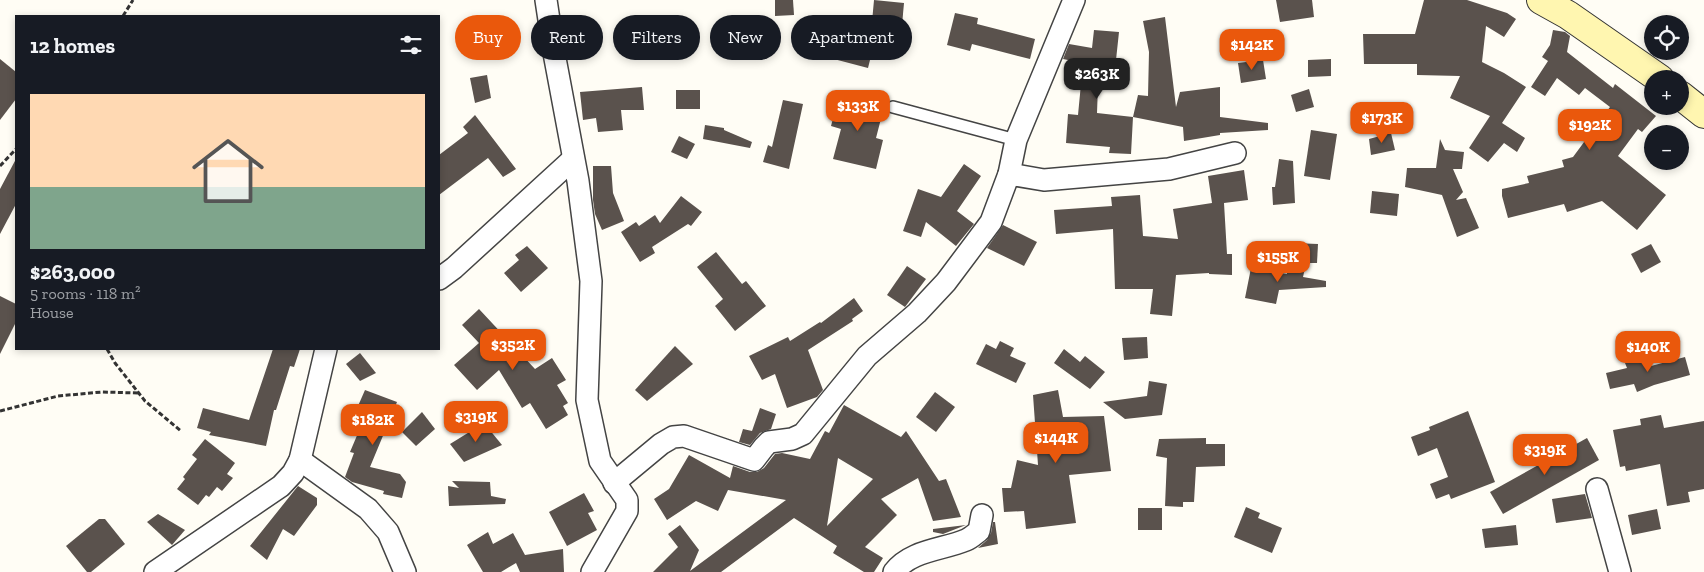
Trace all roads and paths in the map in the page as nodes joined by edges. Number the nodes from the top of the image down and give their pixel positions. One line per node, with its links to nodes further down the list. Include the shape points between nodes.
1 (133, 0): 5 (path)
2 (546, 0): 13 (street)
3 (1074, 0): 10 (street)
4 (1541, 0): 6 (main road)
5 (124, 15)
6 (1647, 70)
7 (1689, 102): 9 (main road)
8 (893, 107): 10 (lane)
9 (1704, 114)
10 (1016, 140): 15 (street)
11 (15, 150): 14 (path)
12 (1235, 153): 15 (street, via 1169,169 1044,180)
13 (573, 159): 16 (street); 23 (street, via 591,281 587,400 600,461)
14 (0, 166)
15 (1008, 174): 23 (street, via 991,222 946,282 917,313 867,356 803,434 769,442 754,460 684,436 673,437)
16 (440, 278)
17 (108, 350): 19 (path)
18 (326, 350): 22 (street)
19 (138, 393): 20 (path, via 58,396); 21 (path)
20 (0, 411)
21 (181, 431)
22 (300, 460): 26 (street, via 281,486); 27 (street, via 368,509 388,532)
23 (614, 483): 28 (street, via 627,500 627,511)
24 (1597, 489): 30 (street)
25 (982, 515): 29 (street, via 979,531 967,539 923,553 901,563)
26 (155, 572)
27 (405, 572)
28 (592, 572)
29 (894, 572)
30 (1620, 572)

